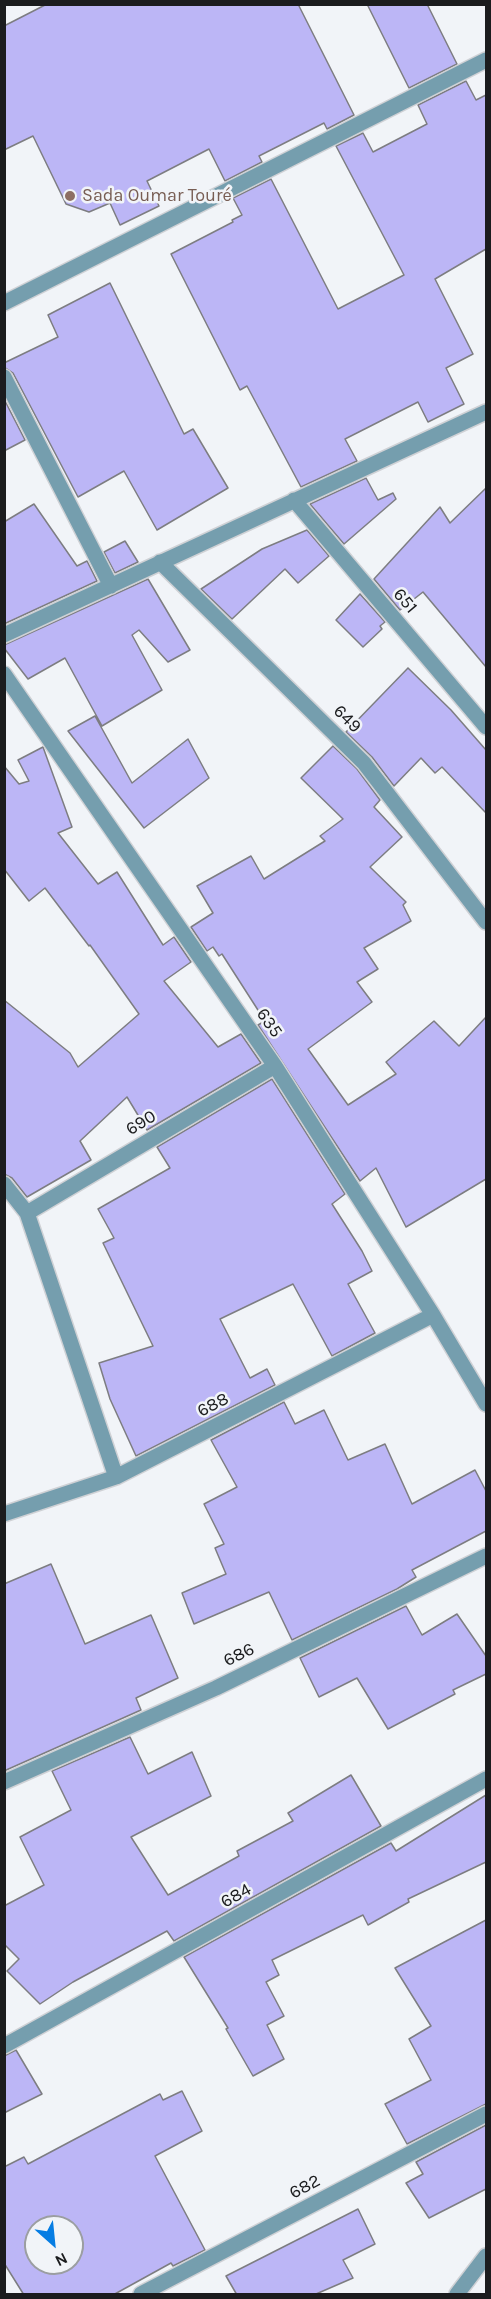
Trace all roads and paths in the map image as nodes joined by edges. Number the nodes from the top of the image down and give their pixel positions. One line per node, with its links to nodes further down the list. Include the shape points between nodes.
1 (486, 60): 2 (street)
2 (4, 303)
3 (4, 377): 7 (street)
4 (486, 412): 5 (street)
5 (294, 500): 6 (street); 10 (street, 651)
6 (160, 562): 7 (street); 11 (street, 649, via 364,763)
7 (111, 586): 8 (street)
8 (4, 635)
9 (4, 674): 12 (street, 635)
10 (486, 727)
11 (486, 922)
12 (275, 1066): 14 (street, 690); 15 (street, 635)
13 (4, 1184): 14 (street)
14 (27, 1213): 17 (street)
15 (433, 1315): 16 (street, 635); 17 (street, 688)
16 (486, 1404)
17 (116, 1477): 18 (street, 688)
18 (4, 1514)
19 (486, 1556): 21 (street, 686, via 216,1688)
20 (486, 1779): 22 (street, 684)
21 (4, 1782)
22 (4, 2046)
23 (486, 2114): 25 (street, 682)
24 (486, 2256): 26 (street)
25 (141, 2295)
26 (457, 2295)

